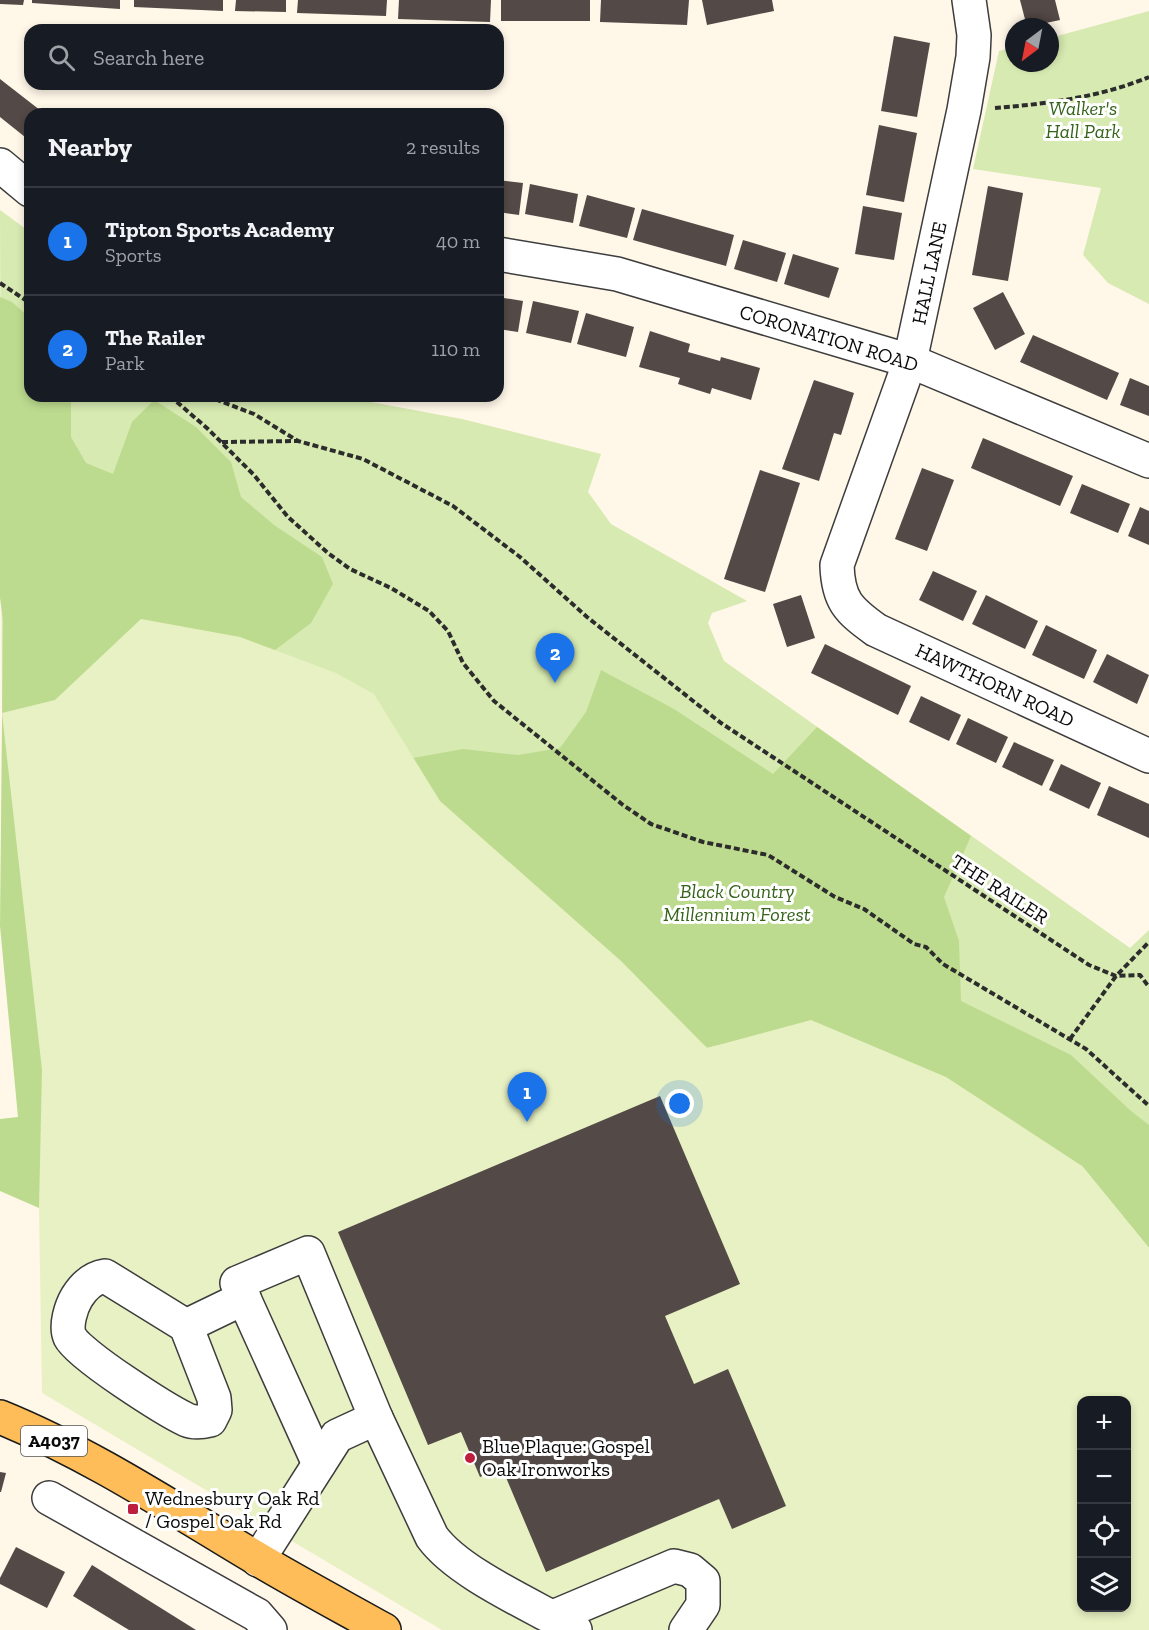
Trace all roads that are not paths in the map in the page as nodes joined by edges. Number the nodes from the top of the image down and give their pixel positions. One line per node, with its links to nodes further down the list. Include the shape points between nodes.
1 (969, 0): 5 (street, HALL LANE, via 973,57)
2 (0, 165): 3 (street)
3 (24, 185)
4 (504, 255): 5 (street, CORONATION ROAD, via 617,274)
5 (910, 361): 6 (street, CORONATION ROAD); 7 (street, HALL LANE, via 837,565 837,586)
6 (1149, 461)
7 (846, 606): 8 (street, HAWTHORN ROAD, via 876,630)
8 (1149, 756)
9 (244, 1298): 10 (street); 12 (street, via 237,1283 308,1253); 13 (street)
10 (186, 1326): 10 (street, via 214,1398 215,1410 210,1420 201,1423 189,1421 75,1345 69,1334 69,1317 81,1291 95,1278 105,1276)
11 (0, 1417): 15 (main road, A4037, via 107,1468)
12 (376, 1418): 13 (street, via 337,1436); 16 (street, via 441,1550)
13 (319, 1464): 15 (street)
14 (49, 1498): 17 (street, via 257,1615)
15 (258, 1560): 18 (main road, A4037)
16 (564, 1624): 19 (street, via 674,1566 690,1569 703,1581 702,1605)
17 (270, 1630)
18 (384, 1630)
19 (686, 1630)

